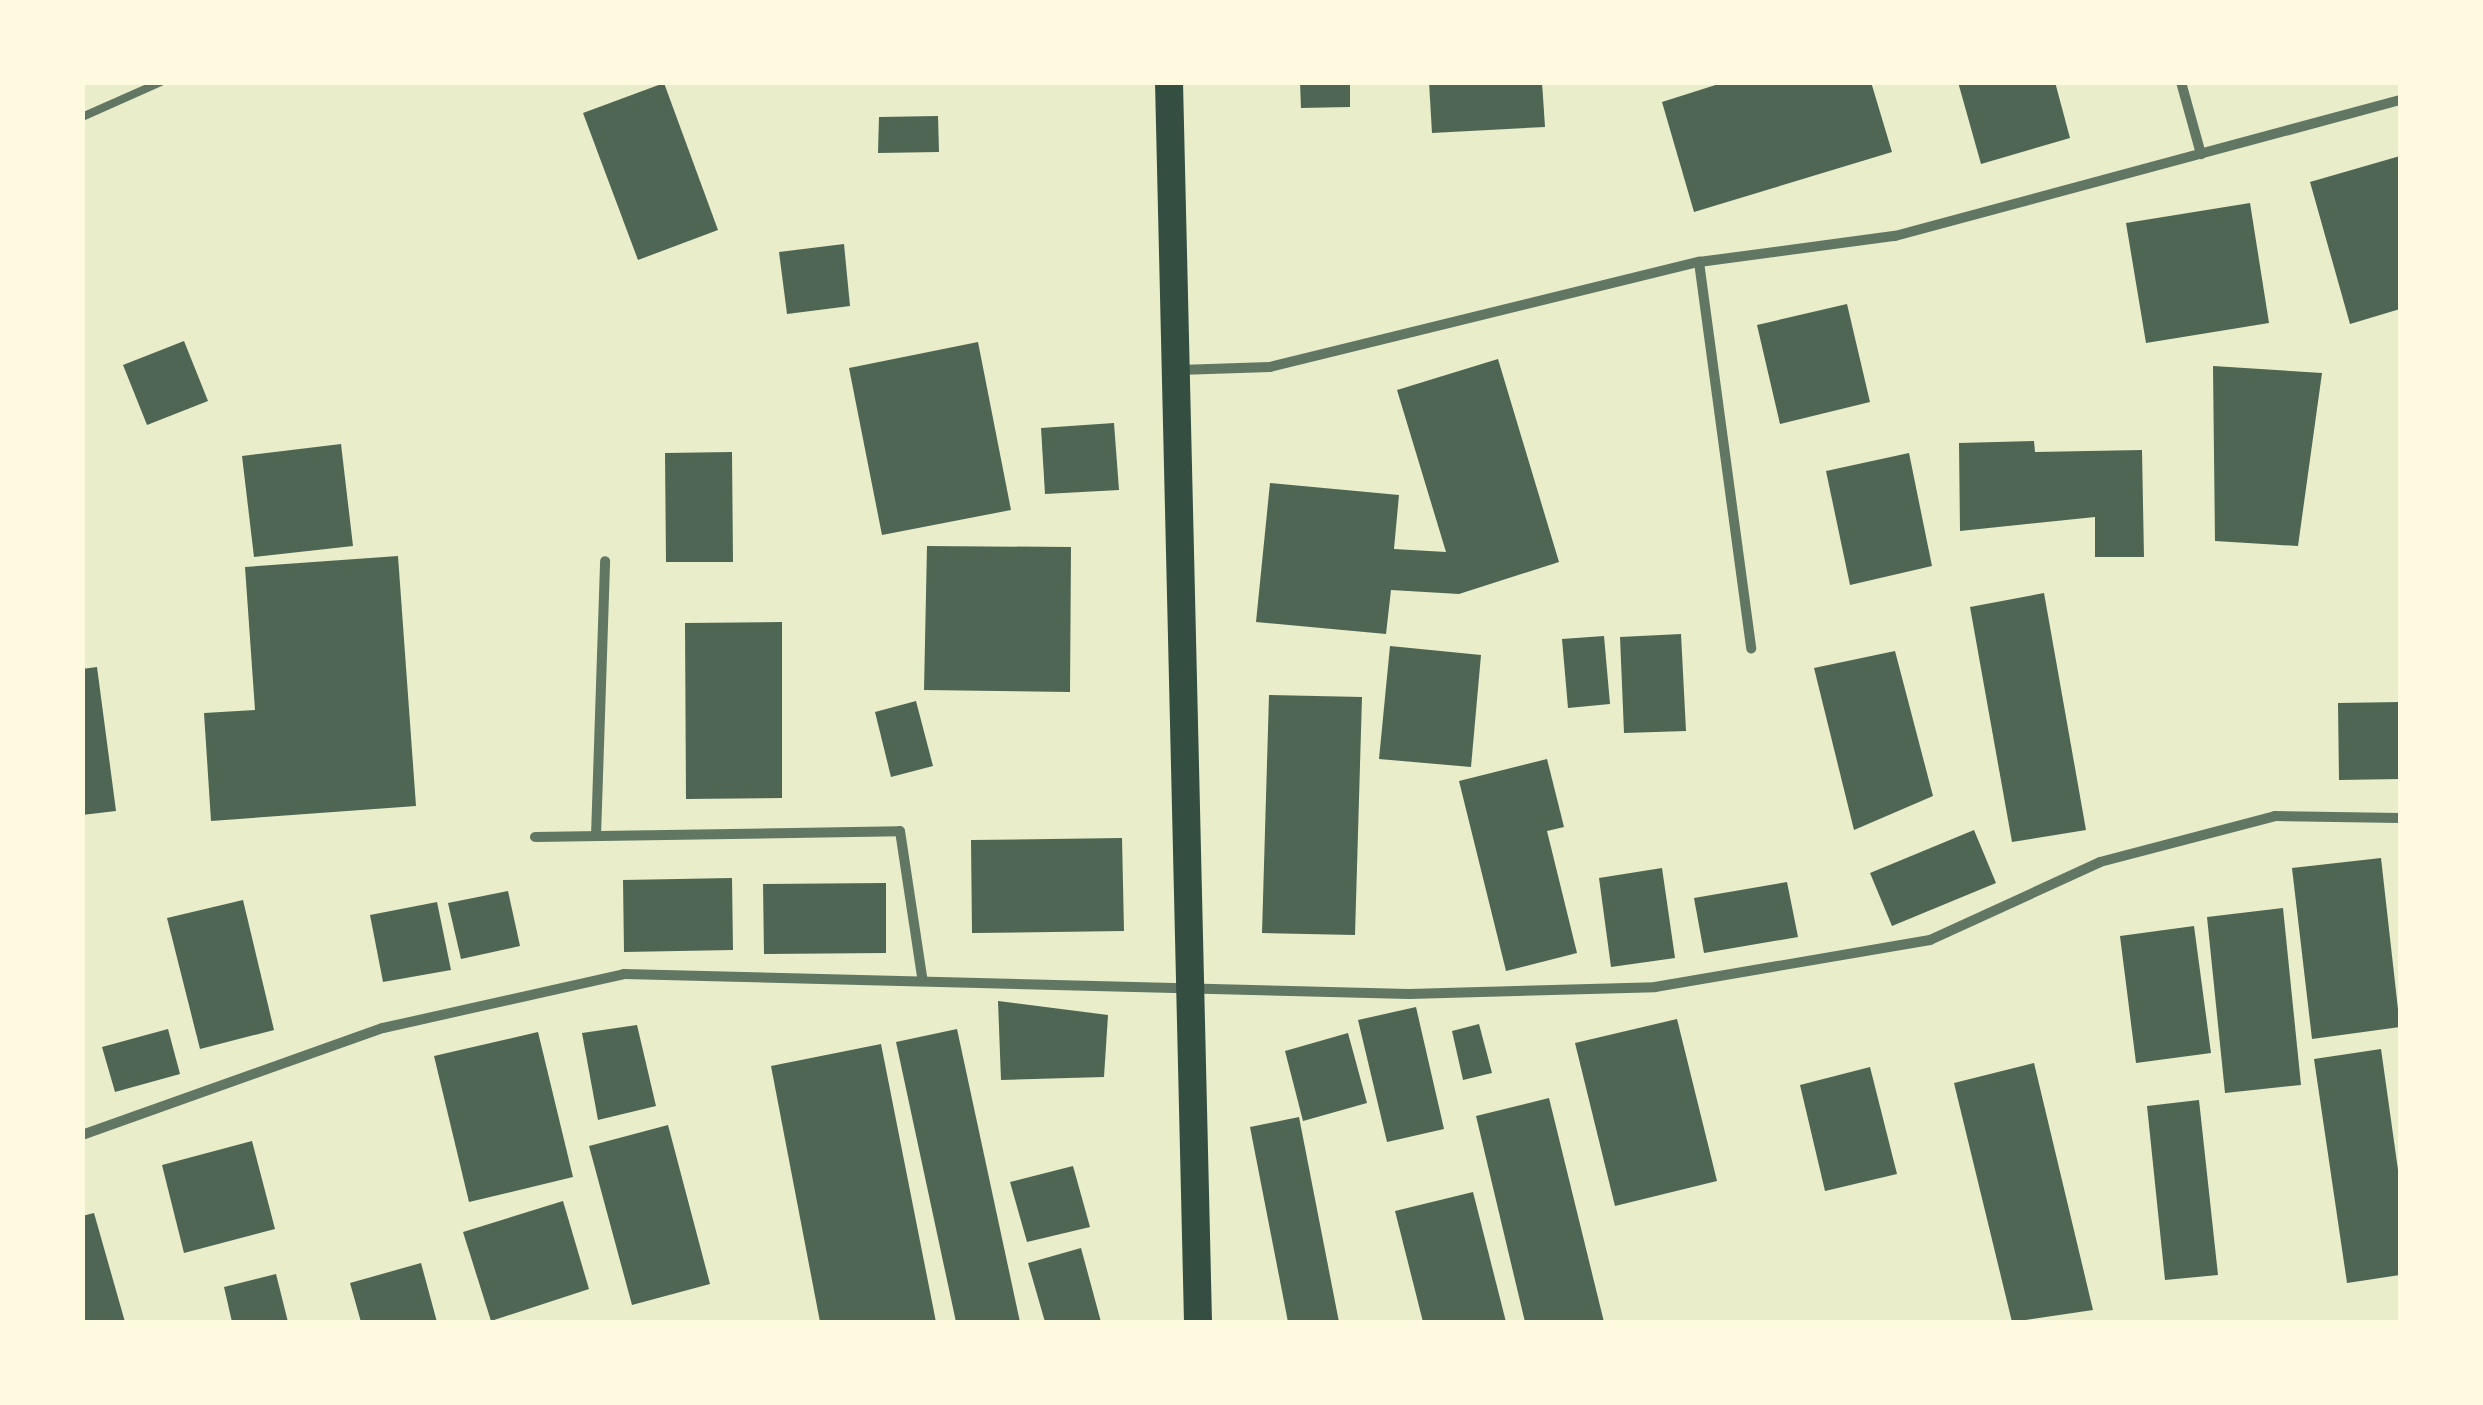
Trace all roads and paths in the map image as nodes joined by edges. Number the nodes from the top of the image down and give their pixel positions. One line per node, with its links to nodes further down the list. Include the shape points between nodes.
1 (160, 82): 5 (lane)
2 (1169, 82): 8 (highway)
3 (2181, 82): 6 (street)
4 (2400, 100): 6 (street)
5 (82, 117)
6 (2201, 154): 7 (street, via 1895,236)
7 (1699, 262): 8 (street, via 1270,367); 10 (street)
8 (1178, 370): 15 (highway)
9 (605, 561): 12 (street)
10 (1751, 649)
11 (2400, 818): 15 (street, via 2275,816 2100,862 1930,940 1655,987 1409,994)
12 (596, 836): 13 (street); 14 (street, via 900,832)
13 (535, 837)
14 (922, 978): 15 (street); 16 (street, via 624,974 384,1028)
15 (1194, 982): 17 (highway)
16 (82, 1136)
17 (1198, 1322)

